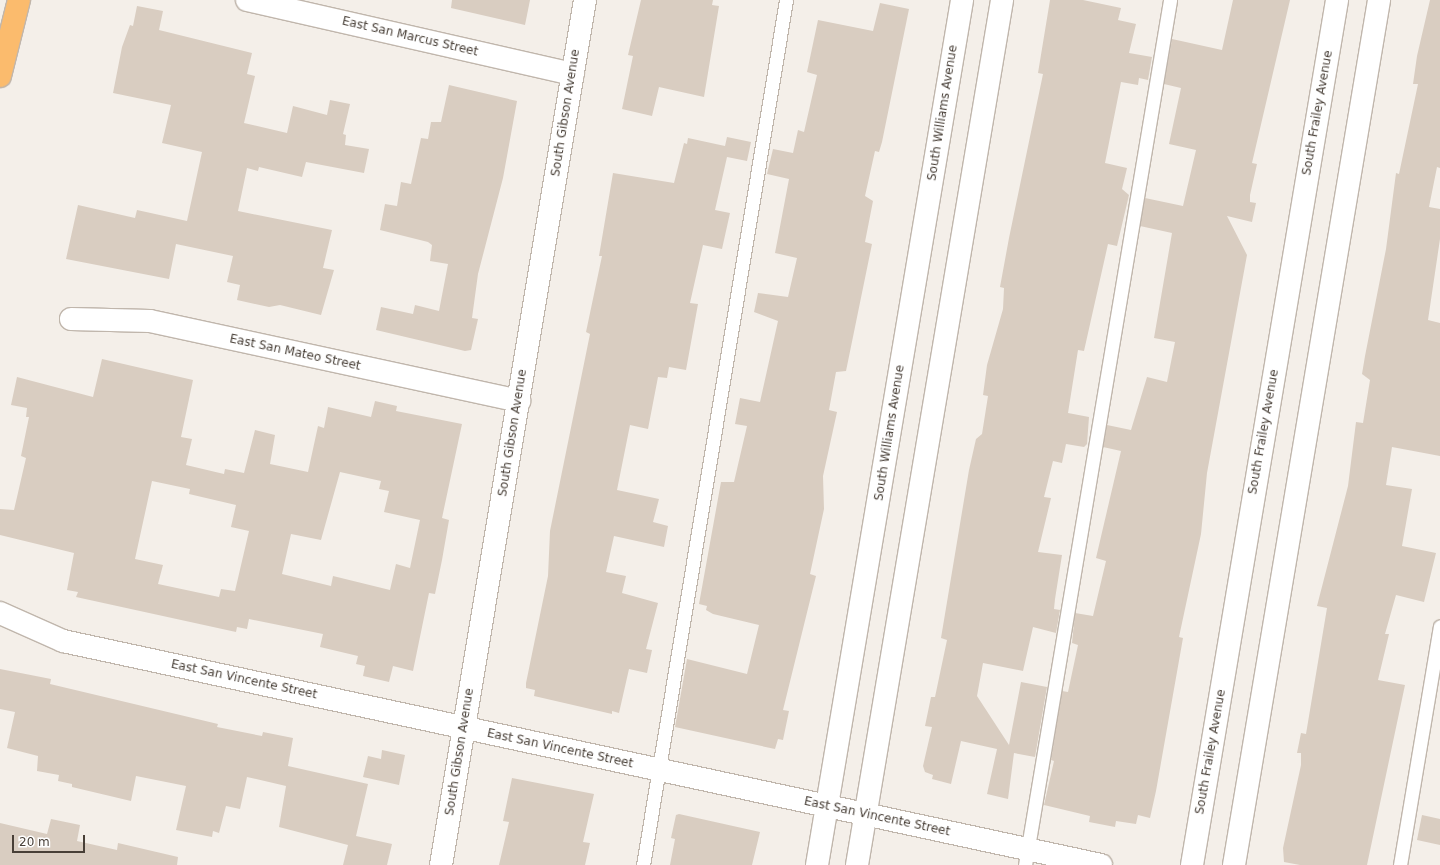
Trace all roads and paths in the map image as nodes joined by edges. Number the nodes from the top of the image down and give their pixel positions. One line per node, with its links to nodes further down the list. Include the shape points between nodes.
1 (10, 0): 11 (highway)
2 (19, 0): 13 (highway)
3 (247, 0): 12 (street, East San Marcus Street)
4 (585, 0): 12 (street, South Gibson Avenue)
5 (786, 0): 19 (lane)
6 (962, 0): 20 (street, South Williams Avenue)
7 (1002, 0): 21 (street)
8 (1170, 0): 22 (lane)
9 (1337, 0): 28 (street, South Frailey Avenue)
10 (1379, 0): 29 (street)
11 (0, 27)
12 (573, 74): 15 (street, South Gibson Avenue)
13 (0, 76)
14 (71, 319): 15 (street, East San Mateo Street, via 150,321)
15 (519, 401): 18 (street, South Gibson Avenue)
16 (0, 613): 18 (street, East San Vincente Street, via 63,641)
17 (1440, 626): 30 (lane)
18 (464, 728): 19 (street, East San Vincente Street); 23 (street, South Gibson Avenue)
19 (660, 770): 20 (street, East San Vincente Street); 24 (lane)
20 (827, 806): 21 (street, East San Vincente Street); 25 (street, South Williams Avenue)
21 (866, 814): 22 (street, East San Vincente Street); 26 (street)
22 (1026, 857): 27 (street, East San Vincente Street)
23 (441, 865)
24 (643, 865)
25 (817, 865)
26 (857, 865)
27 (1101, 865)
28 (1192, 865)
29 (1234, 865)
30 (1400, 865)

